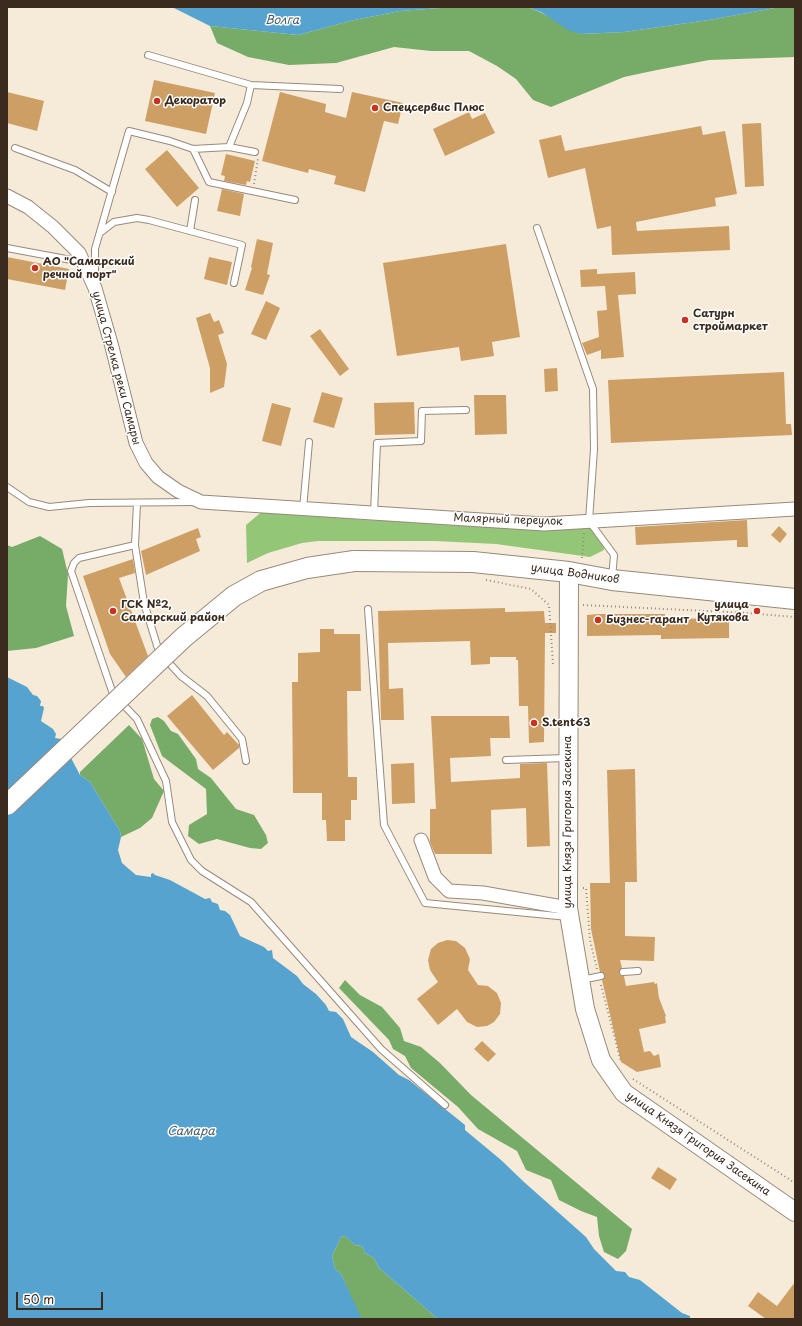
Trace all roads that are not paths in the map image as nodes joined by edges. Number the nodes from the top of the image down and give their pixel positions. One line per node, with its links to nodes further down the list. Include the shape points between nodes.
1 (148, 55): 2 (lane)
2 (251, 85): 3 (lane); 4 (lane, via 247,103)
3 (340, 89)
4 (229, 147): 6 (lane); 7 (lane)
5 (15, 148): 8 (lane, via 75,170)
6 (193, 148): 8 (lane, via 129,131); 11 (lane, via 209,182)
7 (255, 152)
8 (112, 192): 14 (lane)
9 (7, 196): 16 (street, улица Стрелка реки Самары, via 28,207 53,227 79,253)
10 (196, 200): 13 (lane)
11 (295, 200)
12 (537, 228): 28 (lane, via 593,389 594,449)
13 (190, 231): 14 (lane, via 137,218 114,222); 17 (lane, via 242,245)
14 (100, 233): 18 (lane, via 95,249)
15 (7, 248): 16 (lane)
16 (84, 263): 18 (street, улица Стрелка реки Самары)
17 (234, 283)
18 (95, 288): 22 (street, улица Стрелка реки Самары, via 136,443 158,477 178,491)
19 (466, 410): 27 (lane, via 422,411 421,441 377,443)
20 (310, 442): 25 (lane)
21 (7, 486): 23 (lane, via 29,502 49,507 88,503)
22 (201, 502): 23 (lane); 24 (street, улица Стрелка реки Самары)
23 (137, 503): 29 (lane)
24 (270, 507): 25 (street, Малярный переулок)
25 (303, 509): 27 (street, Малярный переулок)
26 (795, 509): 28 (street, Малярный переулок)
27 (374, 513): 28 (street, Малярный переулок, via 544,524)
28 (587, 524): 31 (lane, via 614,555)
29 (135, 545): 36 (lane, via 144,603 159,652 181,676 207,696 242,739); 44 (lane, via 80,558 74,563 71,571 113,694 138,719 166,781 172,822 190,860 202,871 251,902 381,1049)
30 (575, 566): 31 (main road, улица Водников); 34 (main road, улица Князя Григория Засекина); 37 (main road, улица Водников, bridge, via 354,561 307,568 261,581 234,596 184,637)
31 (612, 580): 32 (main road, улица Водников)
32 (795, 599)
33 (368, 608): 39 (lane, via 384,826 425,903)
34 (568, 758): 35 (lane); 39 (main road, улица Князя Григория Засекина)
35 (506, 760)
36 (246, 761)
37 (7, 805)
38 (421, 840): 39 (street, via 435,877 449,891 483,893)
39 (568, 913): 43 (main road, улица Князя Григория Засекина)
40 (638, 971): 41 (lane)
41 (623, 972)
42 (600, 976): 43 (lane)
43 (580, 981): 45 (main road, улица Князя Григория Засекина, via 585,1009 601,1060 624,1093)
44 (445, 1105)
45 (795, 1212)

